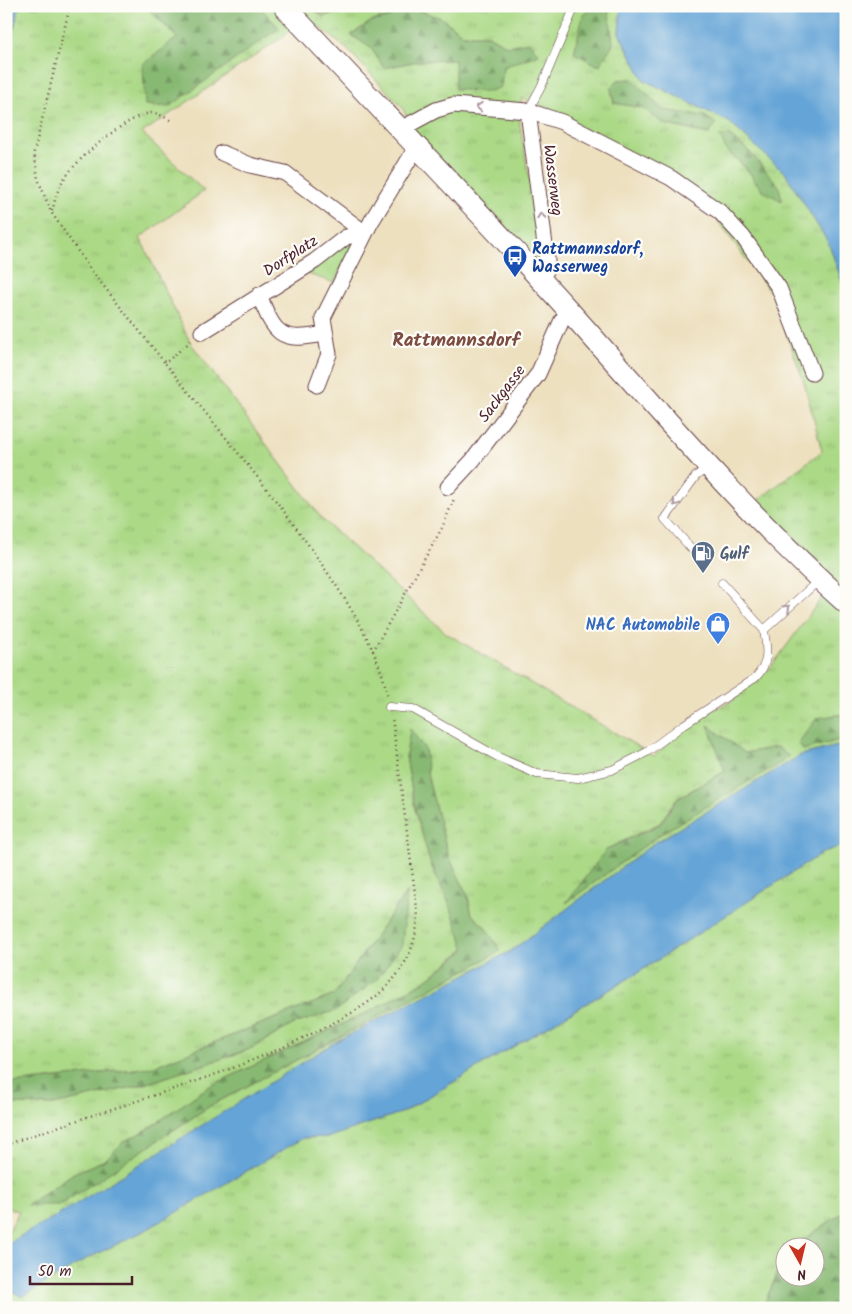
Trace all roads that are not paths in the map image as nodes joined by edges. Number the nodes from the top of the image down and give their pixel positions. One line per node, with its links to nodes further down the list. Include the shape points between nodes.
1 (284, 6): 4 (main road)
2 (575, 6): 3 (lane)
3 (528, 111): 4 (street, one-way to 4, via 453,105 436,110); 8 (street, Wasserweg, one-way to 3, via 546,271 547,261); 13 (street, via 562,122 671,178 720,212 743,237 780,288)
4 (399, 130): 5 (main road)
5 (416, 148): 7 (street); 8 (main road)
6 (222, 153): 7 (street, via 250,165 285,173)
7 (365, 233): 9 (street, Dorfplatz, via 346,237 315,261); 12 (street, via 323,318)
8 (540, 280): 10 (main road)
9 (259, 295): 11 (street); 12 (street, Dorfplatz, via 272,326 288,337)
10 (570, 311): 15 (main road); 16 (street, Sackgasse, via 562,320 538,374)
11 (202, 332)
12 (324, 334): 14 (street, via 329,354)
13 (812, 373)
14 (317, 385)
15 (708, 468): 17 (lane, one-way to 17, via 696,476 665,519); 18 (main road)
16 (448, 487)
17 (698, 556)
18 (820, 580): 20 (main road); 21 (lane, one-way to 18)
19 (722, 584): 21 (lane)
20 (846, 603)
21 (764, 630): 22 (lane, via 768,656 761,672 754,678 647,752 612,770 578,778 537,774 498,757 414,709)
22 (390, 707)

